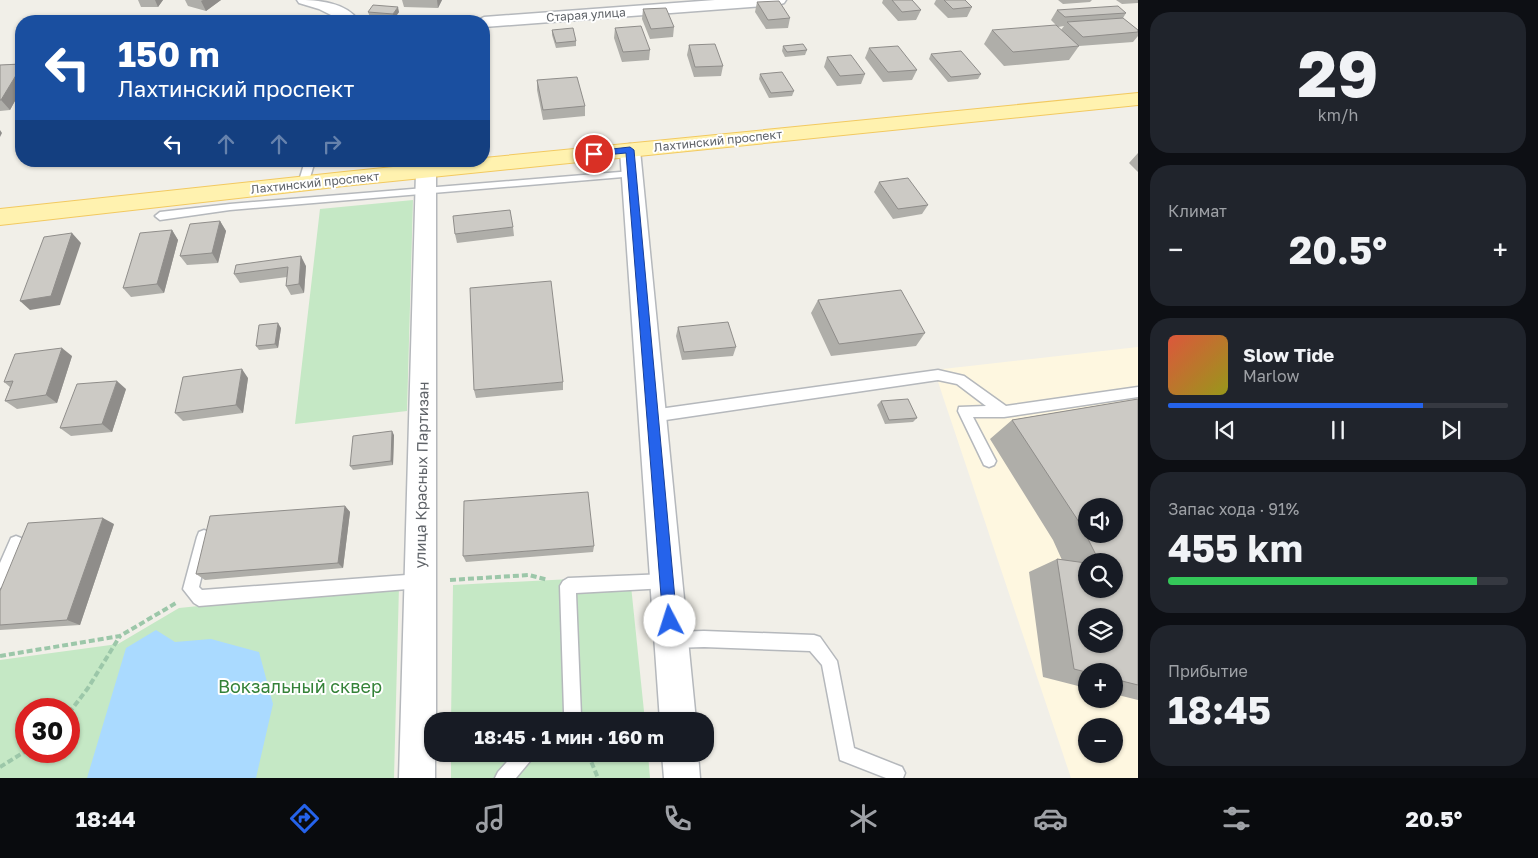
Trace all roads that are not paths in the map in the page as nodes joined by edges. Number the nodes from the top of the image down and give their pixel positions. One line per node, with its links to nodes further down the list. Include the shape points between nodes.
1 (305, 0): 3 (street)
2 (778, 0): 4 (street, Старая улица)
3 (343, 15)
4 (490, 22)
5 (1138, 99): 6 (main road, Лахтинский проспект)
6 (631, 162): 8 (main road, Лахтинский проспект); 14 (street)
7 (308, 167): 9 (lane)
8 (426, 182): 9 (main road, Лахтинский проспект); 10 (lane); 19 (street, улица Красных Партизан)
9 (303, 184): 11 (main road, Лахтинский проспект)
10 (160, 216)
11 (0, 217)
12 (1138, 392): 13 (lane)
13 (1004, 412): 14 (lane, via 960,380 938,375); 15 (lane, via 964,411)
14 (652, 416): 20 (street)
15 (989, 461)
16 (204, 537): 19 (lane, via 191,589 199,598)
17 (16, 543): 18 (lane)
18 (0, 581)
19 (420, 581): 27 (street, улица Красных Партизан)
20 (667, 581): 21 (street); 22 (lane, via 568,586)
21 (672, 640): 23 (street); 26 (lane, via 814,643 829,662 846,754)
22 (574, 712)
23 (677, 712)
24 (518, 762): 28 (lane)
25 (681, 762): 29 (street)
26 (896, 773)
27 (417, 778)
28 (504, 778)
29 (682, 778)

